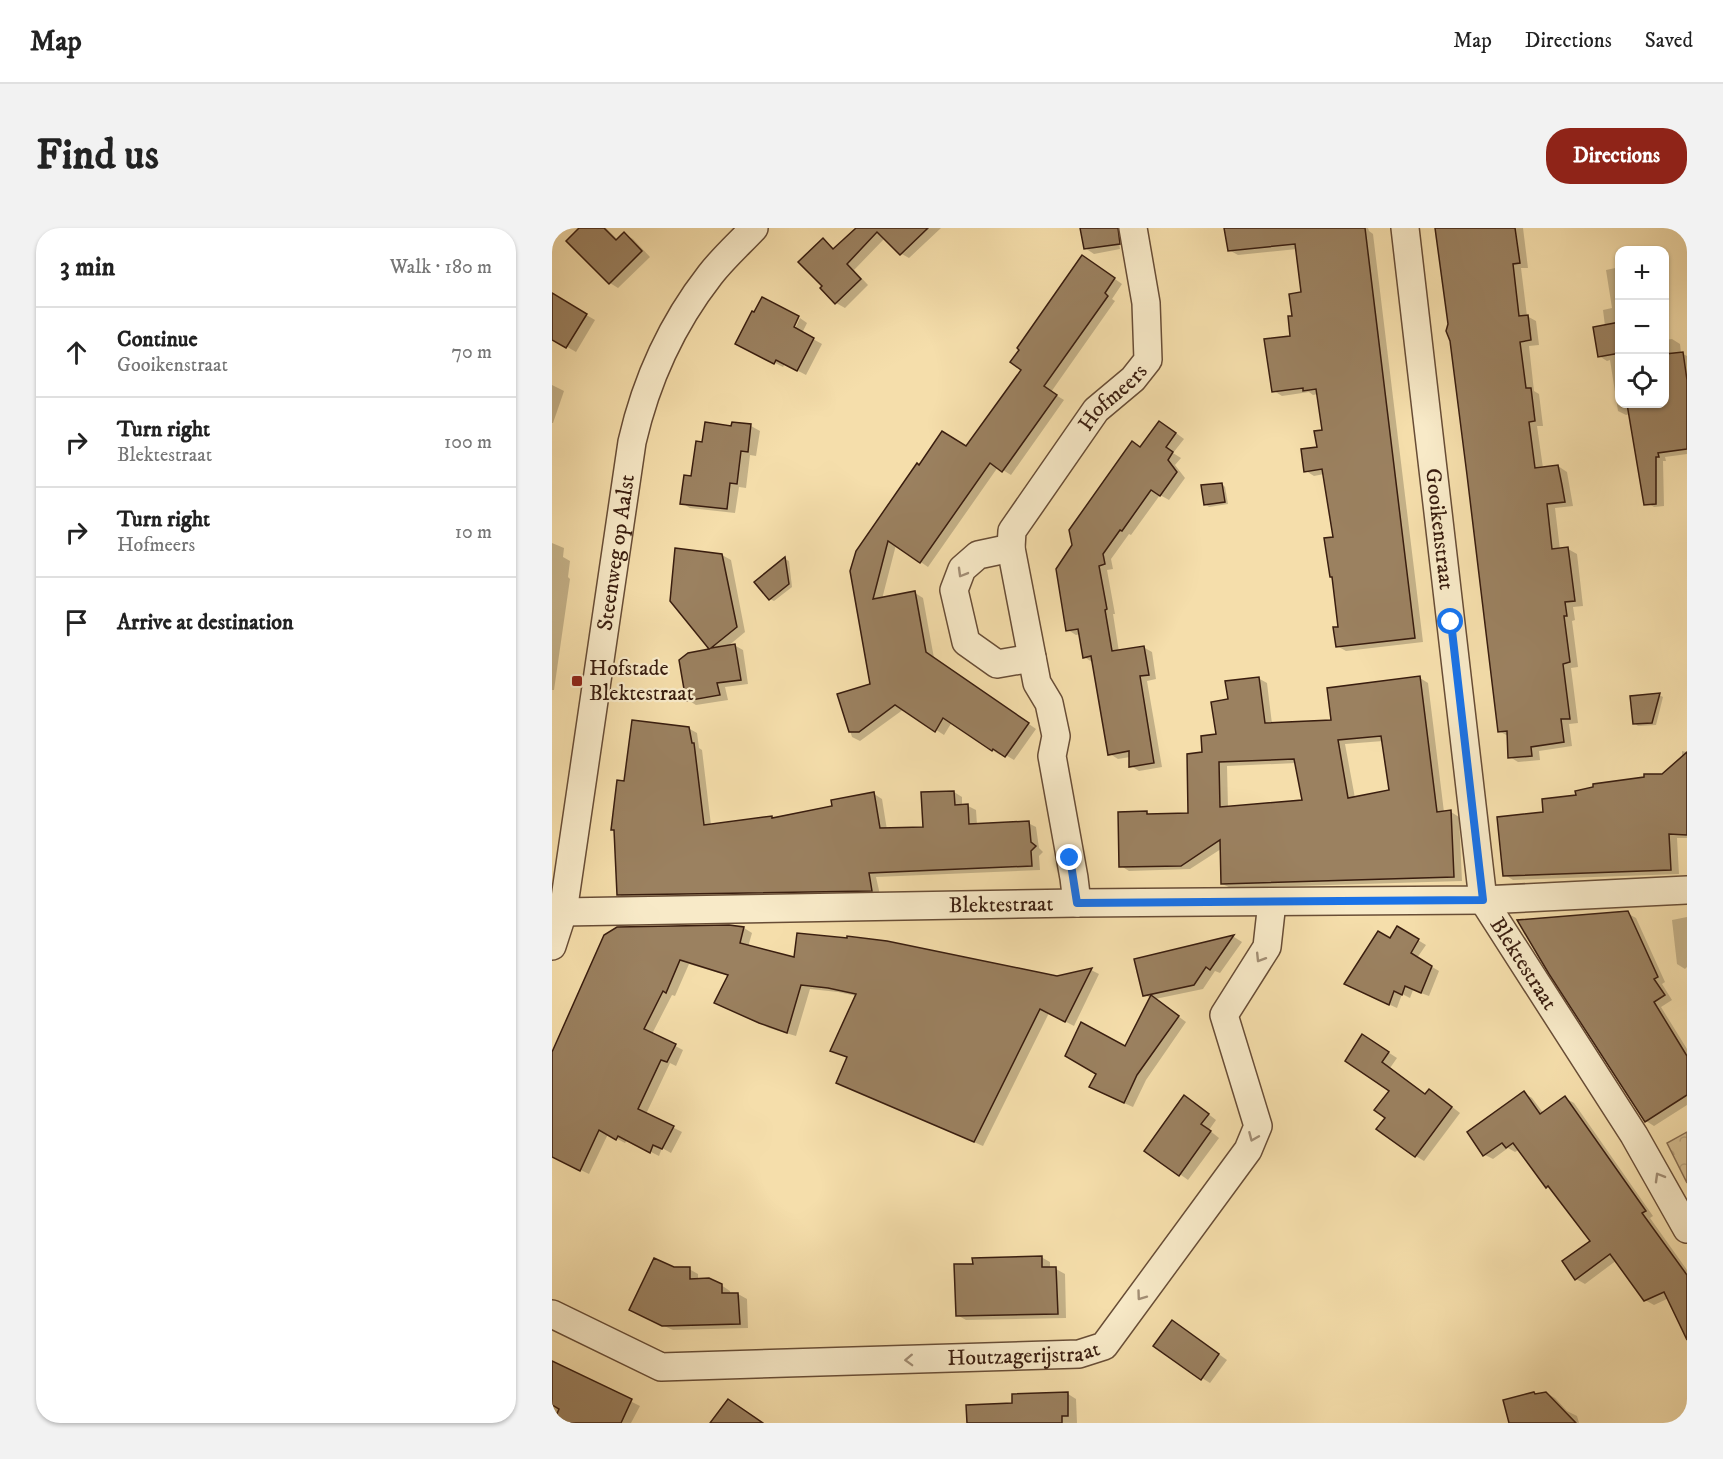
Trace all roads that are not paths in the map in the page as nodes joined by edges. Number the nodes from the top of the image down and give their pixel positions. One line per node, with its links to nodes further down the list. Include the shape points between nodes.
1 (754, 228): 10 (street, Steenweg op Aalst, via 710,274 677,324 640,408)
2 (1133, 228): 4 (street, Hofmeers, via 1146,303 1148,360 1133,379 1096,410 1012,531)
3 (1405, 228): 7 (street, Gooikenstraat)
4 (1011, 548): 5 (street, Hofmeers); 5 (street, one-way to 5, via 978,555 962,569 954,590 966,642 997,664)
5 (1032, 658): 9 (street, Hofmeers, via 1037,683 1049,703 1056,736 1052,756)
6 (1687, 890): 7 (street)
7 (1483, 900): 8 (street, Blektestraat); 12 (street, Blektestraat, one-way to 7, via 1634,1135)
8 (1272, 902): 9 (street, Blektestraat); 13 (street, Houtzagerijstraat, one-way to 13, via 1267,947 1224,1015 1258,1126 1248,1150 1104,1346 1079,1354 661,1367)
9 (1077, 903): 10 (street, Blektestraat)
10 (563, 912): 11 (street, Steenweg op Aalst)
11 (552, 946)
12 (1687, 1228)
13 (552, 1314)

